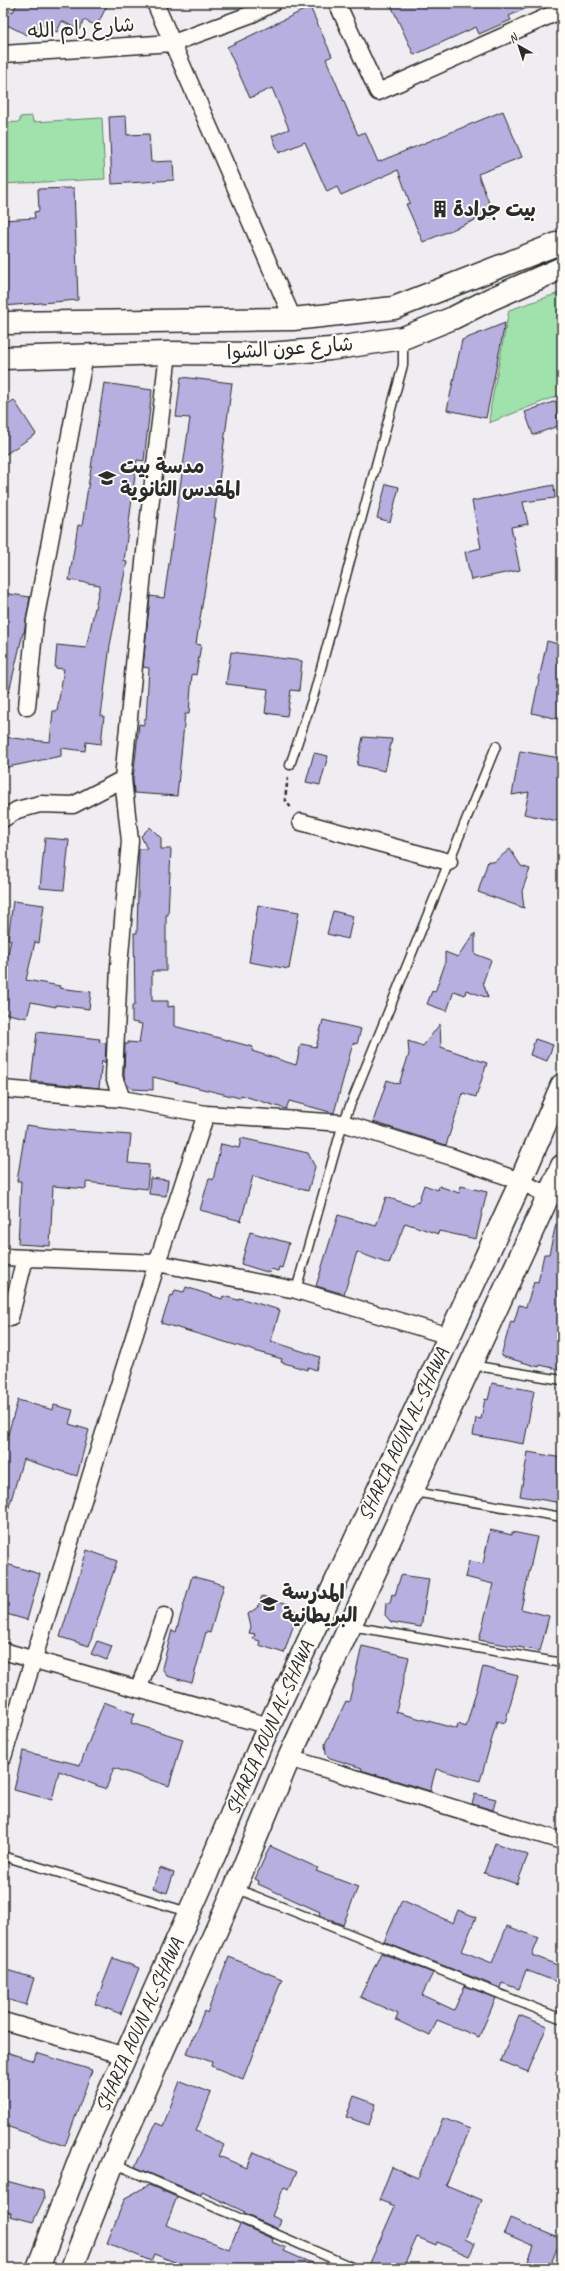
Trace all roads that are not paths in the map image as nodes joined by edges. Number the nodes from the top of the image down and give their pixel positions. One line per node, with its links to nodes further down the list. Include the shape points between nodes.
1 (155, 3): 5 (street)
2 (273, 3): 5 (street, شارع رام الله, via 252,14)
3 (337, 3): 4 (street, via 378,92)
4 (562, 10)
5 (173, 43): 6 (street, شارع رام الله); 9 (street)
6 (3, 54)
7 (562, 242): 9 (main road, شارع عون الشوا, via 394,308)
8 (562, 268): 11 (main road, شارع عون الشوا)
9 (293, 319): 10 (main road, شارع عون الشوا)
10 (3, 323)
11 (403, 338): 12 (main road, شارع عون الشوا, via 330,349 269,354); 17 (lane, via 403,365 314,694)
12 (168, 353): 13 (main road, شارع عون الشوا); 18 (street, via 146,542)
13 (85, 355): 14 (main road, شارع عون الشوا); 15 (street, via 35,621)
14 (3, 358)
15 (27, 707)
16 (496, 746): 21 (lane)
17 (290, 765)
18 (123, 779): 19 (street, via 73,805 40,804 17,810); 24 (street, via 130,840 119,966 114,1077)
19 (3, 820)
20 (301, 822): 21 (street)
21 (449, 862): 26 (lane)
22 (562, 1085): 28 (main road, SHARIA AOUN AL-SHAWA)
23 (3, 1089): 24 (street)
24 (122, 1099): 25 (street)
25 (206, 1114): 26 (street); 32 (street)
26 (343, 1123): 28 (street); 33 (lane)
27 (562, 1166): 29 (main road, SHARIA AOUN AL-SHAWA)
28 (520, 1181): 29 (street); 35 (main road, SHARIA AOUN AL-SHAWA)
29 (556, 1199): 36 (main road, SHARIA AOUN AL-SHAWA)
30 (3, 1257): 31 (street)
31 (25, 1258): 32 (street); 34 (street)
32 (157, 1263): 33 (street); 43 (street)
33 (296, 1290): 35 (street)
34 (10, 1318)
35 (449, 1336): 46 (main road, SHARIA AOUN AL-SHAWA)
36 (470, 1365): 37 (lane); 38 (main road, SHARIA AOUN AL-SHAWA)
37 (562, 1380)
38 (411, 1491): 39 (lane); 41 (main road, SHARIA AOUN AL-SHAWA)
39 (562, 1517)
40 (164, 1616): 45 (street)
41 (349, 1626): 44 (lane); 48 (main road, SHARIA AOUN AL-SHAWA)
42 (3, 1651): 43 (street)
43 (34, 1661): 45 (street); 47 (street)
44 (562, 1663)
45 (139, 1688): 46 (street)
46 (269, 1726): 52 (main road, SHARIA AOUN AL-SHAWA)
47 (3, 1757)
48 (289, 1758): 49 (street); 51 (main road, SHARIA AOUN AL-SHAWA)
49 (562, 1841)
50 (3, 1856): 52 (lane)
51 (235, 1888): 53 (lane); 56 (main road, SHARIA AOUN AL-SHAWA)
52 (189, 1913): 55 (main road, SHARIA AOUN AL-SHAWA)
53 (562, 2019)
54 (3, 2021): 55 (street)
55 (126, 2056): 57 (main road, SHARIA AOUN AL-SHAWA, via 83,2151)
56 (113, 2163): 58 (main road, SHARIA AOUN AL-SHAWA); 59 (lane)
57 (38, 2268)
58 (72, 2268)
59 (354, 2268)

